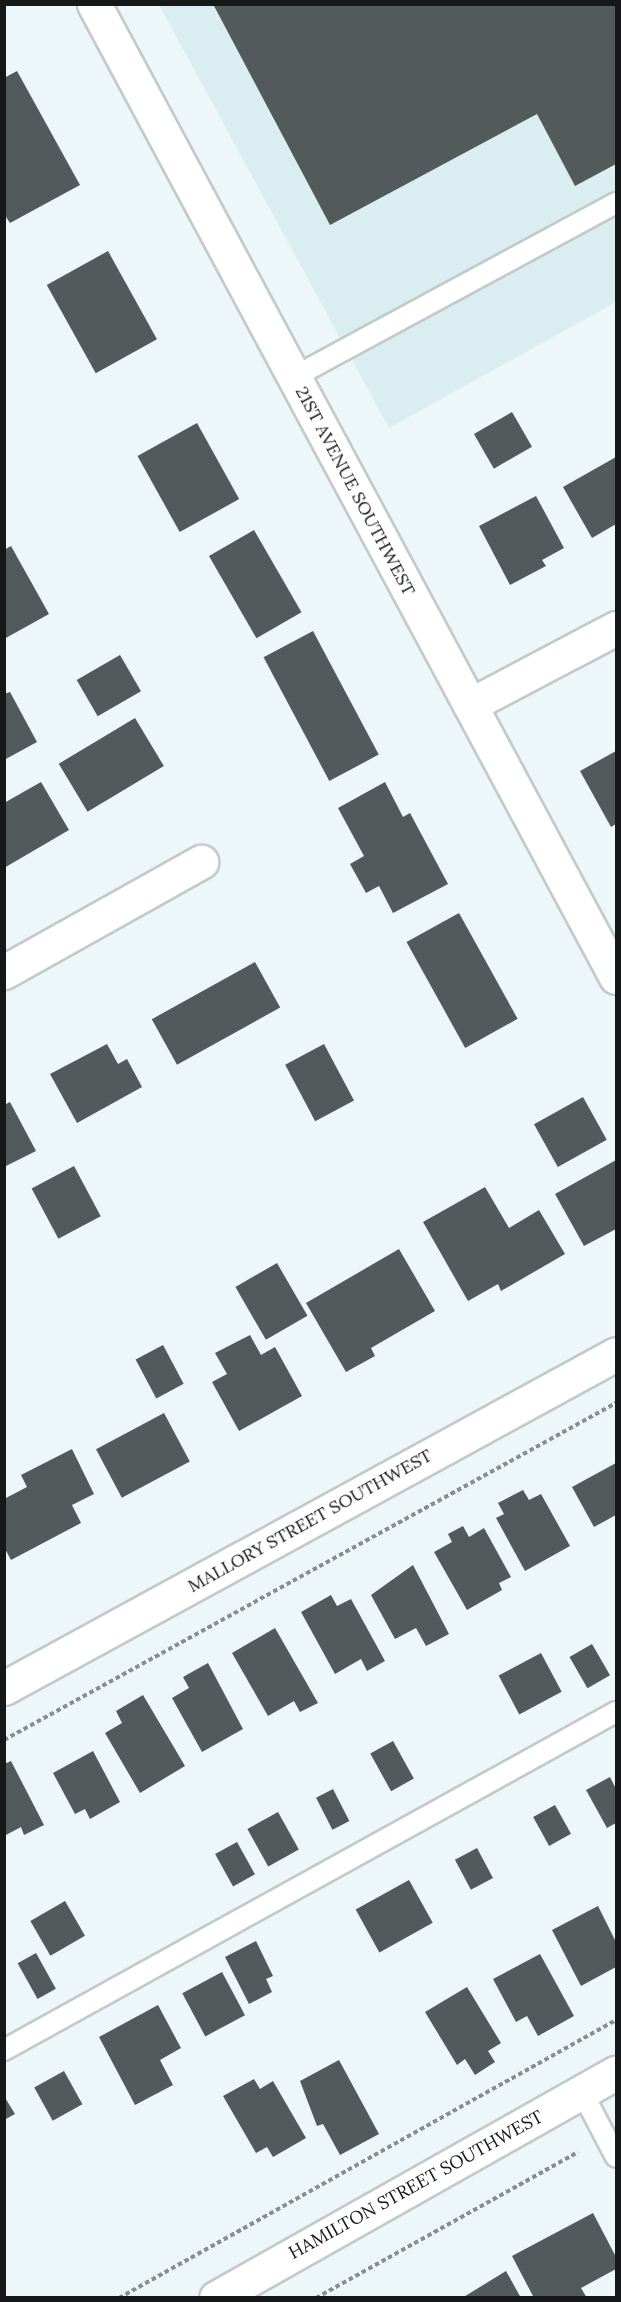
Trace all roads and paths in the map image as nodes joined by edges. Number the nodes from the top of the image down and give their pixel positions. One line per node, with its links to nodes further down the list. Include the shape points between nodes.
1 (94, 4): 3 (street, 21ST AVENUE SOUTHWEST)
2 (616, 203): 3 (lane)
3 (294, 377): 5 (street, 21ST AVENUE SOUTHWEST)
4 (616, 628): 5 (street)
5 (470, 705): 8 (street, 21ST AVENUE SOUTHWEST)
6 (201, 862): 7 (street)
7 (4, 972)
8 (616, 977)
9 (616, 1354): 11 (street, MALLORY STREET SOUTHWEST)
10 (616, 1403): 13 (path)
11 (4, 1688)
12 (616, 1712): 15 (lane)
13 (4, 1740)
14 (616, 2020): 20 (path)
15 (4, 2050)
16 (616, 2073): 17 (street, HAMILTON STREET SOUTHWEST)
17 (582, 2092): 18 (lane); 21 (street, HAMILTON STREET SOUTHWEST)
18 (606, 2137): 19 (lane); 22 (path)
19 (616, 2157)
20 (119, 2298)
21 (216, 2298)
22 (316, 2298)

